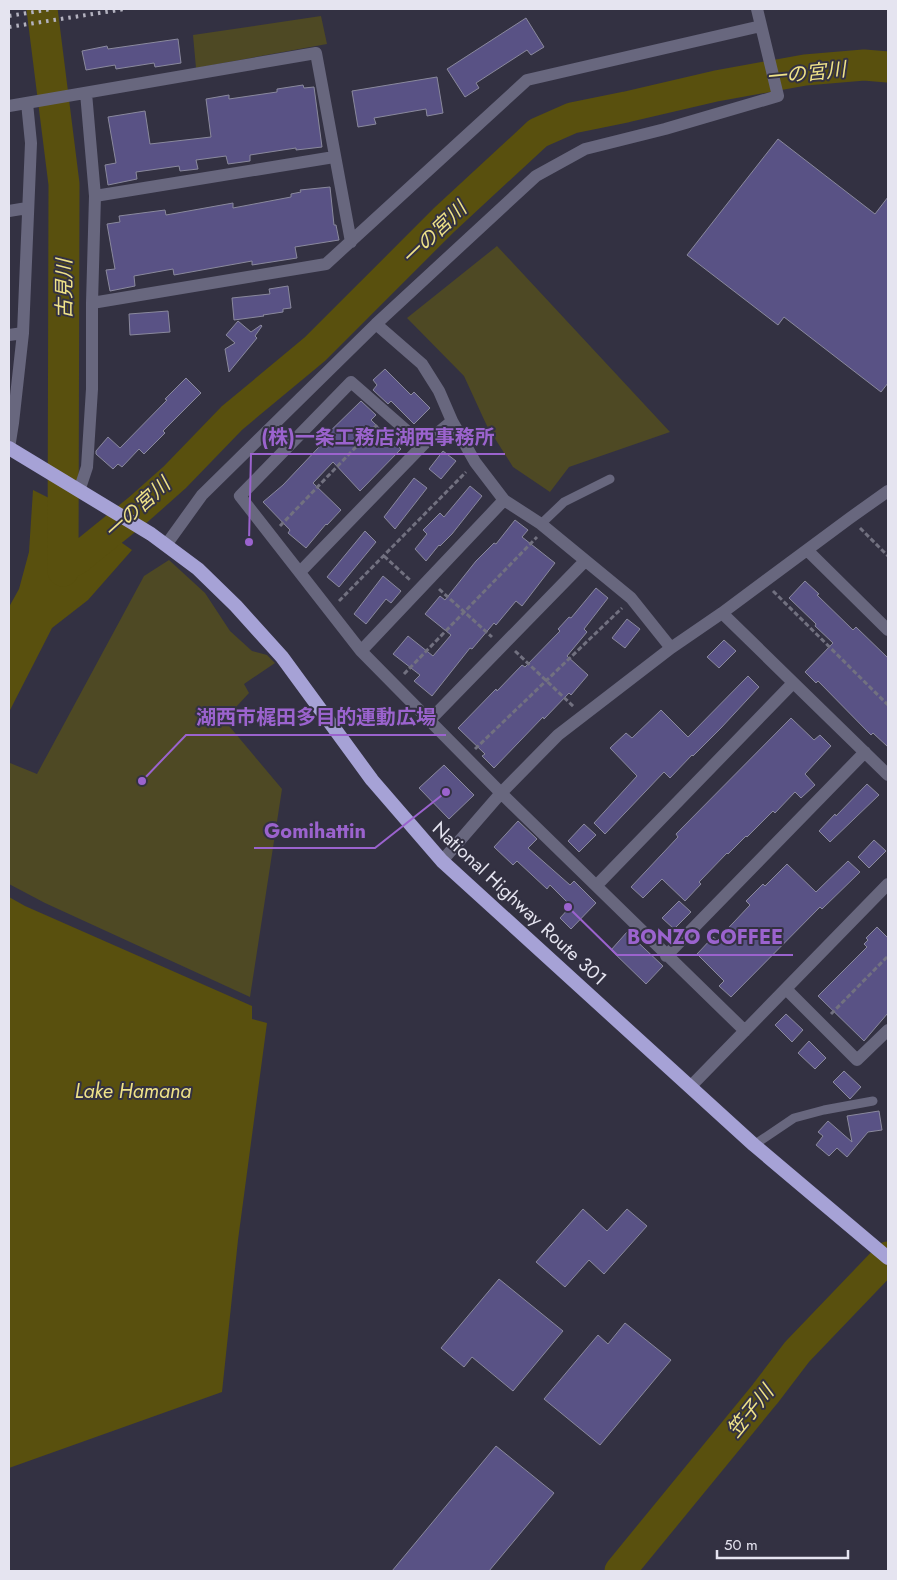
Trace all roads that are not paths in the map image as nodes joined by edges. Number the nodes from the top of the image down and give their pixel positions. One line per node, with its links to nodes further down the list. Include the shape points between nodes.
1 (757, 9): 2 (street)
2 (761, 26): 10 (street, via 527,80); 12 (street, via 778,96 584,149 536,176)
3 (86, 93): 4 (street); 6 (street, via 316,53); 7 (street)
4 (31, 102): 5 (street); 8 (street)
5 (9, 106)
6 (334, 157): 7 (street); 10 (street)
7 (95, 196): 11 (street)
8 (27, 208): 9 (street); 13 (street)
9 (9, 211)
10 (351, 242): 11 (street, via 326,264)
11 (92, 303): 19 (street, via 92,389 87,467)
12 (376, 324): 15 (street, via 422,364 439,390); 23 (street, via 202,495)
13 (23, 333): 14 (street); 17 (street)
14 (9, 335)
15 (452, 421): 16 (street); 21 (street, via 475,462)
16 (423, 446): 26 (street); 26 (street, via 351,382 247,488 240,496)
17 (9, 448): 19 (highway, National Highway Route 301)
18 (610, 479): 22 (lane, via 564,502)
19 (75, 489): 23 (highway, National Highway Route 301)
20 (888, 491): 24 (street)
21 (504, 500): 22 (street); 30 (street)
22 (544, 526): 25 (street)
23 (166, 545): 36 (highway, National Highway Route 301, via 198,569 282,657 372,780)
24 (807, 550): 27 (street); 28 (street)
25 (585, 561): 29 (street, via 631,598); 32 (street)
26 (300, 572): 30 (street)
27 (722, 613): 29 (street); 31 (street)
28 (888, 630)
29 (671, 648): 35 (street, via 558,735)
30 (361, 651): 32 (street)
31 (793, 683): 33 (street); 38 (street)
32 (429, 721): 35 (street)
33 (865, 752): 34 (street); 39 (street)
34 (888, 775)
35 (501, 793): 36 (street); 38 (street)
36 (442, 861): 43 (highway, National Highway Route 301)
37 (888, 884): 40 (street)
38 (597, 886): 39 (street)
39 (666, 956): 42 (street)
40 (786, 989): 41 (street, via 857,1060); 42 (street)
41 (888, 1030)
42 (745, 1031): 43 (street)
43 (692, 1086): 45 (highway, National Highway Route 301)
44 (873, 1101): 45 (lane, via 794,1118)
45 (754, 1145): 46 (highway, National Highway Route 301)
46 (888, 1258)

